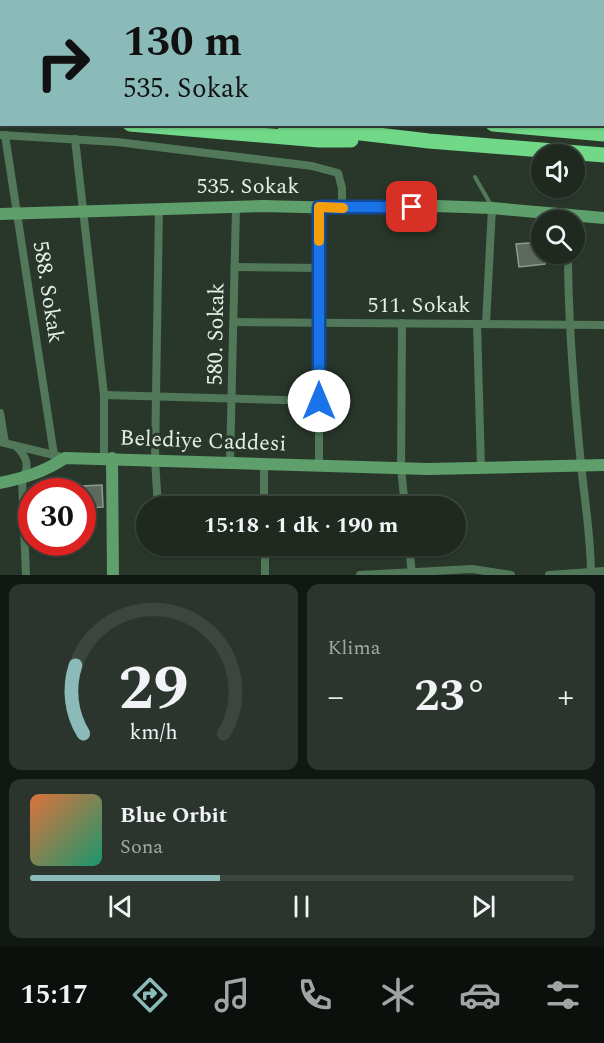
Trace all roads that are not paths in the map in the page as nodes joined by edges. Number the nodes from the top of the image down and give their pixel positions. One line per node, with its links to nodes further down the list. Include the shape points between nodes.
1 (154, 126): 7 (highway, via 319,140)
2 (301, 126): 7 (highway)
3 (515, 126): 4 (highway)
4 (604, 134)
5 (3, 135): 6 (street); 17 (street, 588. Sokak)
6 (75, 139): 13 (street, via 312,166 338,173); 15 (street)
7 (429, 141): 8 (highway)
8 (604, 155)
9 (475, 177): 14 (lane)
10 (236, 207): 11 (street, 535. Sokak); 12 (street, 535. Sokak); 22 (street, 580. Sokak)
11 (319, 207): 13 (street, 535. Sokak); 23 (street)
12 (159, 208): 15 (street, 535. Sokak); 32 (street)
13 (342, 208): 14 (street, 535. Sokak)
14 (492, 208): 18 (street, 535. Sokak); 28 (street)
15 (82, 210): 17 (street, 535. Sokak); 31 (street)
16 (0, 213): 17 (street, 535. Sokak)
17 (18, 213): 38 (street, 588. Sokak)
18 (531, 213)
19 (585, 218): 20 (street, 535. Sokak)
20 (604, 218)
21 (568, 264): 29 (street)
22 (236, 267): 23 (street); 24 (street, 580. Sokak)
23 (319, 268): 25 (street)
24 (235, 322): 25 (street, 511. Sokak); 33 (street, 580. Sokak)
25 (320, 322): 26 (street, 511. Sokak); 34 (street)
26 (402, 323): 27 (street, 511. Sokak); 46 (street)
27 (477, 324): 28 (street, 511. Sokak); 47 (street)
28 (486, 324): 29 (street, 511. Sokak)
29 (568, 325): 30 (street, 511. Sokak); 43 (street)
30 (604, 325)
31 (104, 395): 32 (street); 39 (street)
32 (156, 396): 33 (street); 40 (street)
33 (232, 398): 34 (street); 41 (street, 580. Sokak)
34 (319, 401): 45 (street)
35 (0, 414): 36 (street)
36 (2, 443): 37 (street)
37 (16, 446): 38 (street); 48 (street, via 27,462)
38 (59, 456): 39 (street, Belediye Caddesi); 49 (street, via 47,470)
39 (108, 458): 40 (street, Belediye Caddesi); 63 (street)
40 (155, 460): 41 (street, Belediye Caddesi); 52 (street)
41 (230, 462): 42 (street, Belediye Caddesi)
42 (264, 464): 45 (street, Belediye Caddesi); 53 (street)
43 (581, 465): 44 (street, Belediye Caddesi); 47 (street, Belediye Caddesi); 61 (street)
44 (604, 465)
45 (319, 466): 46 (street, Belediye Caddesi)
46 (401, 468): 47 (street, Belediye Caddesi); 54 (street)
47 (481, 468)
48 (23, 478)
49 (25, 478)
50 (18, 480): 51 (street)
51 (0, 483)
52 (157, 496)
53 (264, 496)
54 (404, 496)
55 (25, 556): 62 (street)
56 (265, 556): 64 (street)
57 (410, 556): 60 (street)
58 (604, 571): 61 (street)
59 (472, 572): 60 (street); 66 (street)
60 (412, 573): 65 (street)
61 (591, 574): 67 (street)
62 (26, 575)
63 (113, 575)
64 (265, 575)
65 (360, 575)
66 (512, 575)
67 (549, 575)

